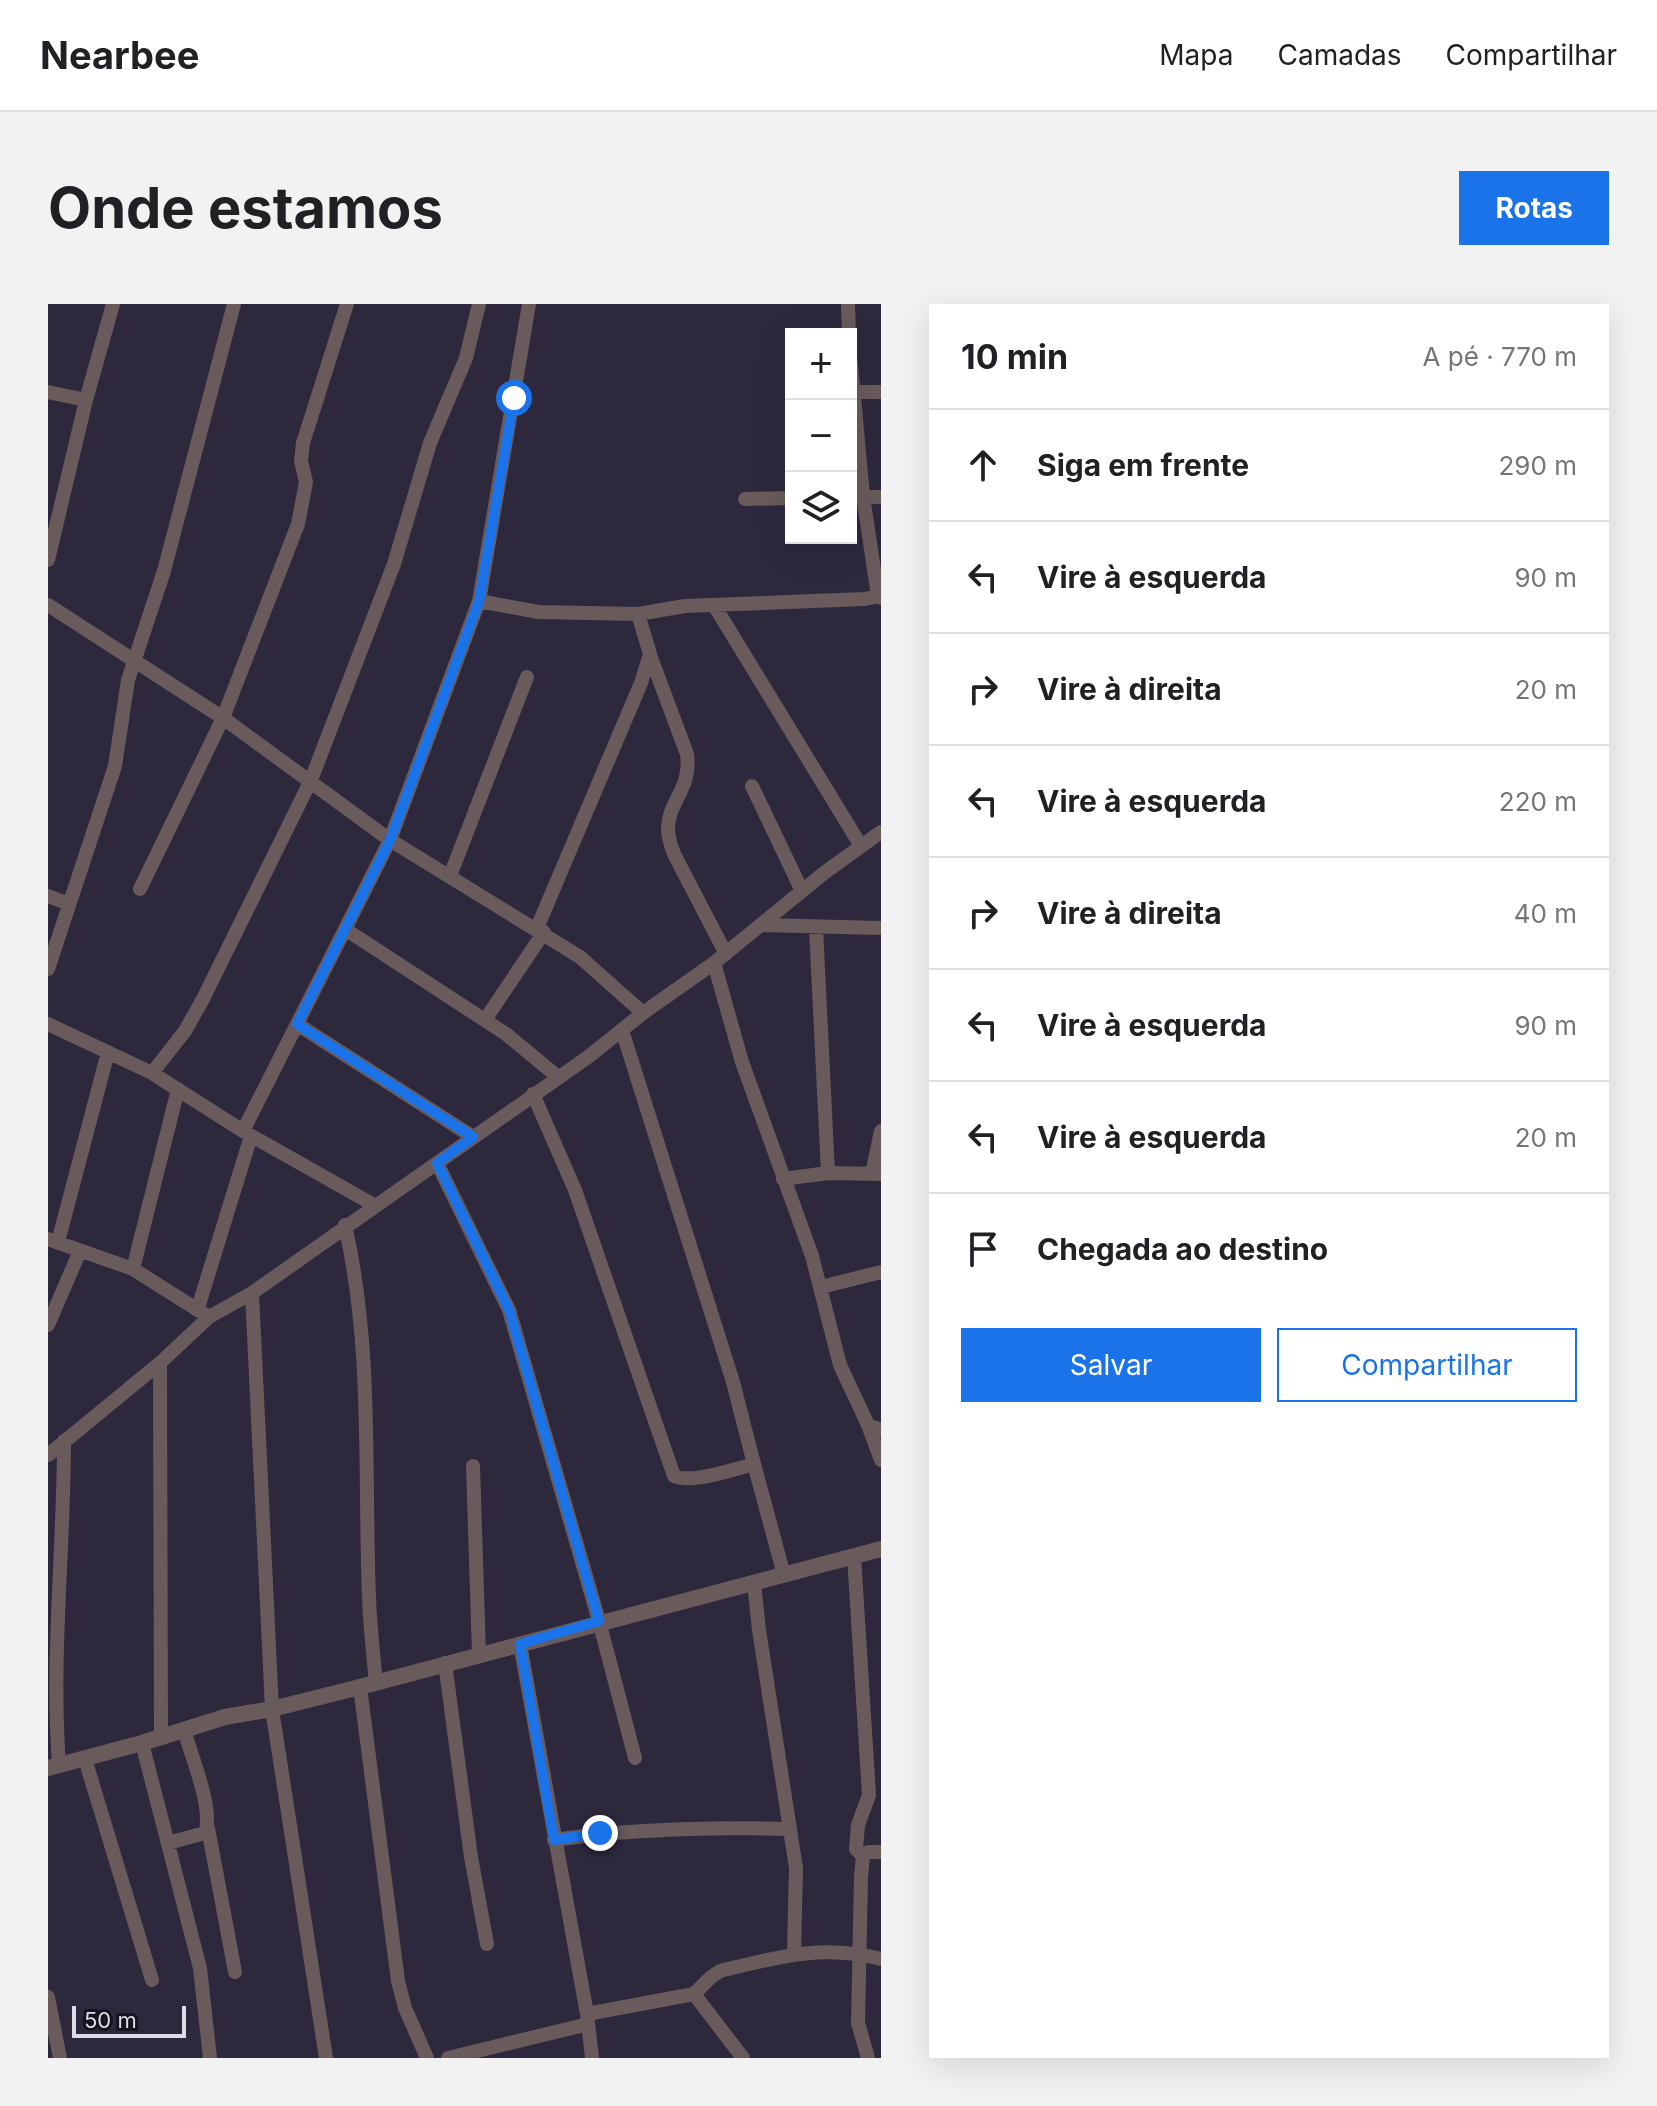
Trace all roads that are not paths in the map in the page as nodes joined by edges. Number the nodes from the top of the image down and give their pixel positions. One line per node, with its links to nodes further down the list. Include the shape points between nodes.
1 (113, 304): 11 (street)
2 (234, 304): 25 (street, via 172,542)
3 (347, 304): 27 (street, via 303,443 306,482 298,524)
4 (479, 304): 28 (street, via 466,358 430,443 394,564)
5 (529, 304): 20 (street)
6 (848, 304): 7 (street)
7 (849, 328)
8 (48, 392): 11 (street)
9 (857, 392): 10 (street)
10 (881, 392)
11 (86, 400): 18 (street)
12 (854, 400): 13 (street)
13 (856, 472)
14 (857, 496): 15 (street); 19 (street)
15 (881, 497)
16 (785, 498): 17 (street)
17 (745, 499)
18 (48, 560)
19 (879, 597): 22 (street)
20 (479, 601): 23 (street, via 538,612); 31 (street)
21 (48, 605): 25 (street)
22 (714, 605): 23 (street); 32 (street)
23 (638, 614): 24 (street)
24 (650, 654): 42 (street); 43 (street, via 689,769 668,826 669,837)
25 (134, 659): 27 (street); 37 (street, via 115,766)
26 (527, 677): 33 (street)
27 (223, 718): 28 (street); 34 (street)
28 (311, 780): 31 (street); 51 (street, via 203,999)
29 (752, 786): 35 (street)
30 (881, 832): 32 (street)
31 (390, 840): 33 (street); 41 (street)
32 (861, 846): 35 (street)
33 (450, 876): 42 (street)
34 (140, 889)
35 (802, 891): 38 (street)
36 (48, 896): 37 (street)
37 (69, 904): 44 (street)
38 (762, 925): 39 (street); 43 (street)
39 (816, 928): 40 (street); 59 (street)
40 (881, 928)
41 (345, 929): 46 (street); 48 (street)
42 (540, 930): 45 (street, via 597,970); 46 (street)
43 (720, 959): 45 (street); 61 (street, via 742,1062)
44 (48, 969)
45 (643, 1013): 49 (street)
46 (485, 1020): 52 (street)
47 (48, 1024): 50 (street)
48 (297, 1024): 56 (street); 57 (street)
49 (622, 1030): 52 (street); 77 (street)
50 (108, 1052): 51 (street); 64 (street)
51 (152, 1073): 53 (street)
52 (558, 1077): 54 (street)
53 (178, 1089): 56 (street); 66 (street)
54 (533, 1094): 57 (street); 77 (street, via 575,1190 674,1476 691,1478)
55 (881, 1131): 60 (street)
56 (247, 1133): 62 (street); 70 (street)
57 (473, 1137): 58 (street)
58 (437, 1163): 62 (street); 83 (street, via 509,1310)
59 (828, 1173): 60 (street); 61 (street)
60 (877, 1174)
61 (783, 1179): 68 (street)
62 (374, 1205): 63 (street)
63 (345, 1225): 69 (street); 87 (street, via 358,1284 366,1370)
64 (53, 1240): 65 (street)
65 (80, 1251): 66 (street); 71 (street)
66 (133, 1269): 70 (street)
67 (881, 1272): 68 (street)
68 (821, 1287): 73 (street, via 840,1365)
69 (252, 1293): 70 (street); 88 (street)
70 (204, 1312): 72 (street)
71 (48, 1325)
72 (160, 1363): 74 (street); 90 (street)
73 (875, 1428): 76 (street)
74 (64, 1441): 75 (street); 94 (street)
75 (48, 1455)
76 (881, 1460)
77 (754, 1464): 81 (street)
78 (473, 1466): 85 (street)
79 (881, 1549): 80 (street)
80 (854, 1556): 81 (street); 100 (street, via 869,1795 858,1825 856,1849)
81 (784, 1575): 82 (street)
82 (754, 1583): 83 (street); 96 (street)
83 (599, 1621): 84 (street); 92 (street)
84 (520, 1644): 85 (street); 97 (street)
85 (479, 1654): 86 (street)
86 (445, 1663): 87 (street); 101 (street)
87 (368, 1685): 88 (street); 113 (street, via 398,1981)
88 (272, 1709): 89 (street); 112 (street)
89 (184, 1730): 90 (street); 95 (street)
90 (161, 1737): 91 (street)
91 (142, 1743): 93 (street); 98 (street)
92 (635, 1758)
93 (85, 1759): 94 (street); 106 (street)
94 (54, 1766)
95 (208, 1828): 98 (street); 105 (street)
96 (788, 1829): 97 (street, via 600,1833); 102 (street, via 796,1868)
97 (554, 1840): 109 (street)
98 (168, 1843): 111 (street, via 200,1968)
99 (881, 1852): 100 (street)
100 (863, 1856): 103 (street)
101 (487, 1944)
102 (794, 1953): 103 (street); 107 (street, via 720,1971)
103 (858, 1953): 104 (street); 117 (street, via 858,2023)
104 (881, 1959)
105 (235, 1972)
106 (152, 1980)
107 (694, 1994): 109 (street); 116 (street)
108 (48, 1997): 110 (street)
109 (587, 2019): 114 (street); 115 (street)
110 (60, 2058)
111 (210, 2058)
112 (326, 2058)
113 (427, 2058)
114 (448, 2058)
115 (592, 2058)
116 (743, 2058)
117 (868, 2058)

